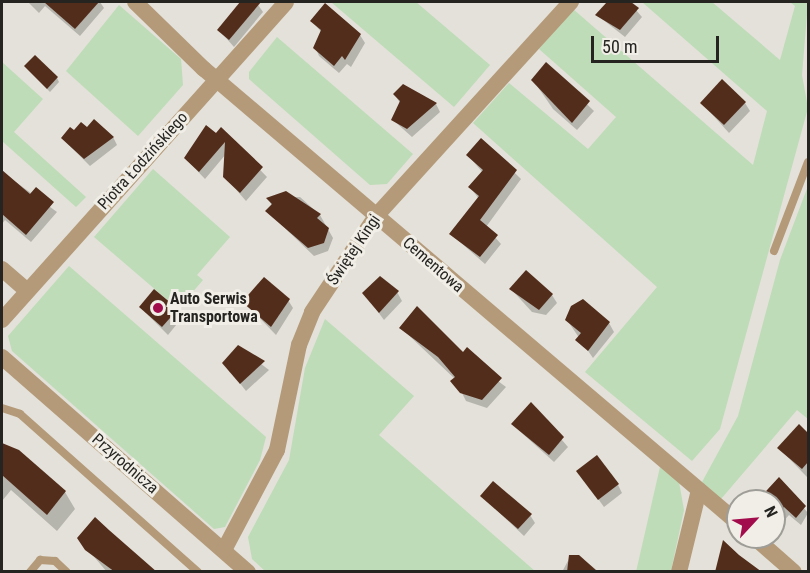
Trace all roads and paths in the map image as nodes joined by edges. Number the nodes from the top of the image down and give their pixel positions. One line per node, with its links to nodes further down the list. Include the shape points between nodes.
1 (135, 2): 4 (street, Cementowa)
2 (286, 2): 4 (street, Piotra Łodzińskiego)
3 (571, 2): 6 (street, Świętej Kingi)
4 (216, 78): 6 (street, Cementowa); 9 (street, Piotra Łodzińskiego)
5 (808, 162): 7 (lane)
6 (376, 216): 13 (street, Cementowa); 16 (street, Świętej Kingi, via 312,312 299,345 277,450)
7 (774, 251)
8 (2, 269): 9 (street)
9 (27, 291): 10 (street, Piotra Łodzińskiego)
10 (2, 320)
11 (2, 357): 16 (street, Przyrodnicza)
12 (2, 408): 19 (lane, via 20,414)
13 (699, 490): 14 (street, Cementowa); 21 (street)
14 (726, 513)
15 (768, 549): 22 (street)
16 (224, 550): 20 (street, Przyrodnicza)
17 (30, 572): 18 (lane, via 40,560 55,561)
18 (67, 572)
19 (198, 572)
20 (248, 572)
21 (679, 572)
22 (794, 572)

